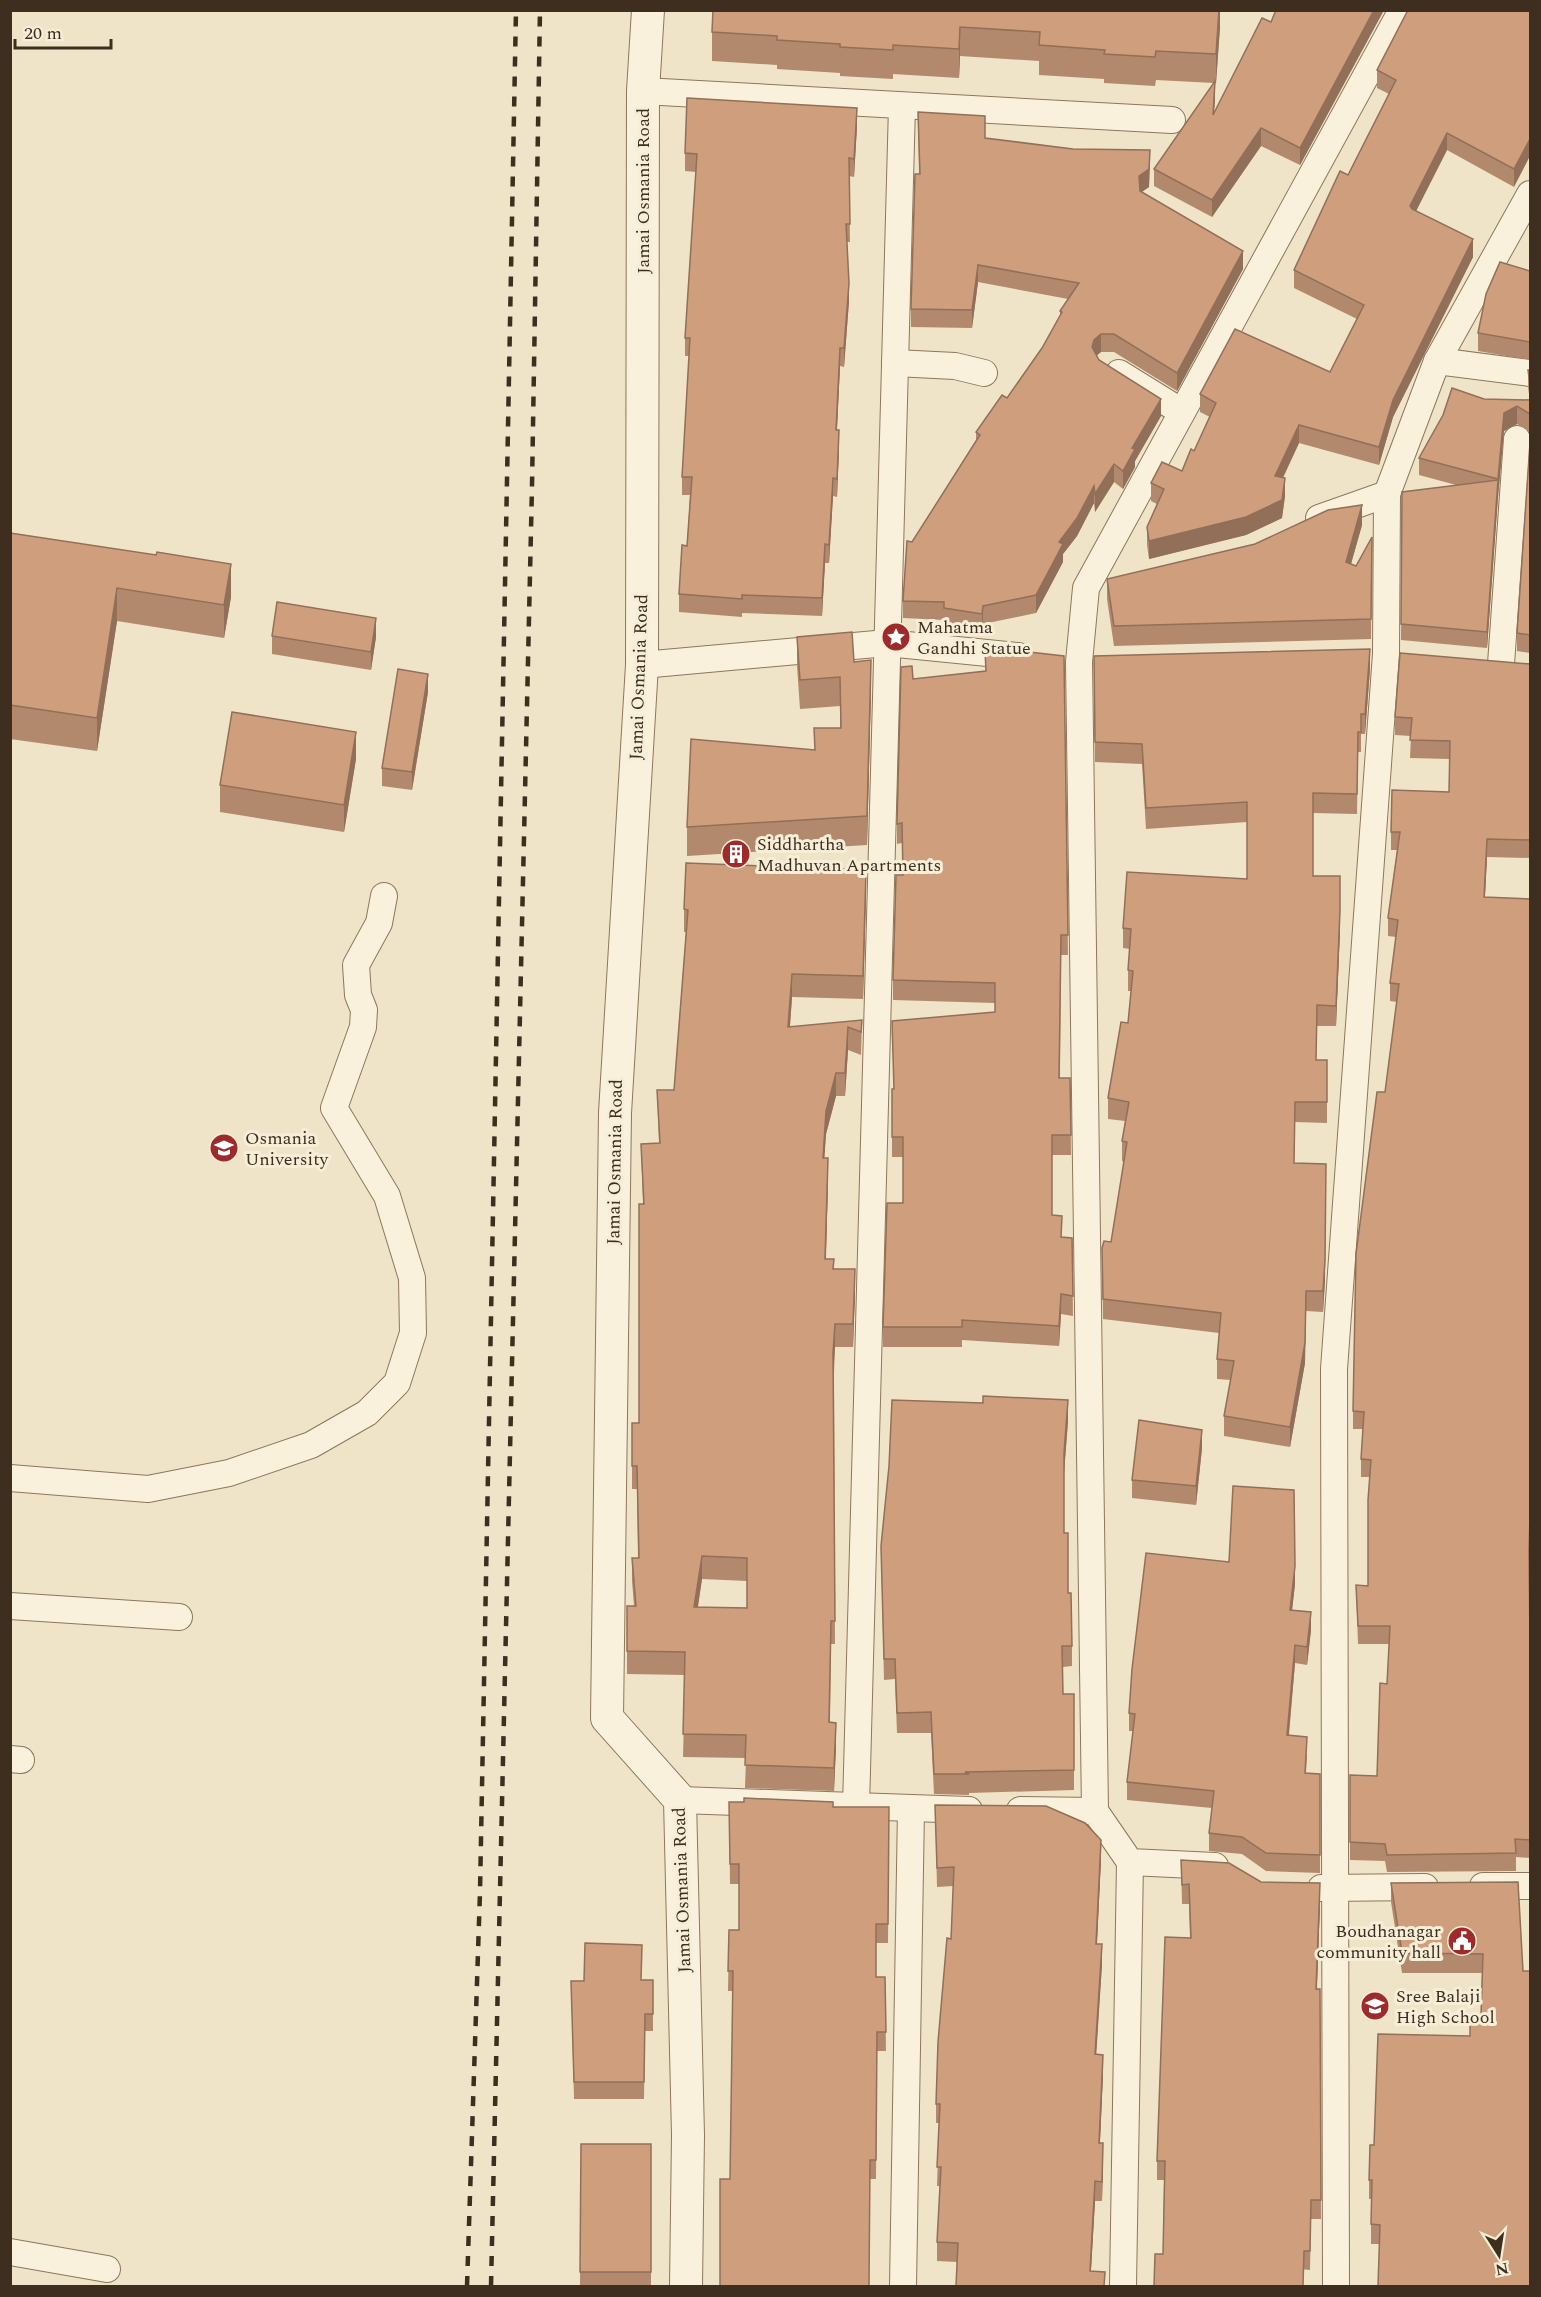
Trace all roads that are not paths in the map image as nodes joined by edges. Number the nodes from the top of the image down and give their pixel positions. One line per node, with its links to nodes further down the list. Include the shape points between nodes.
1 (648, 10): 3 (street, Jamai Osmania Road)
2 (1402, 10): 13 (street, via 1254,257)
3 (643, 91): 4 (street); 22 (street, Jamai Osmania Road)
4 (902, 106): 5 (street); 9 (street)
5 (1172, 120)
6 (1530, 194): 7 (street)
7 (1521, 228): 8 (street)
8 (1437, 361): 12 (street); 15 (street)
9 (894, 363): 11 (street, via 955,366); 19 (street)
10 (1107, 365): 13 (street)
11 (984, 373)
12 (1530, 373)
13 (1182, 412): 18 (street)
14 (1517, 439): 21 (street)
15 (1387, 494): 16 (street); 35 (street, via 1386,655 1334,1369)
16 (1302, 525)
17 (1119, 581): 18 (street)
18 (1086, 588): 20 (street)
19 (887, 644): 20 (street); 22 (street); 28 (street)
20 (1071, 660): 30 (street)
21 (1500, 664)
22 (642, 665): 27 (street, Jamai Osmania Road, via 615,1113 607,1718)
23 (384, 896): 24 (street, via 379,922 356,966 363,1027 334,1108 387,1196 412,1278 413,1333 397,1383 367,1413 311,1445 229,1473 148,1489)
24 (10, 1478)
25 (10, 1606): 26 (street)
26 (179, 1617)
27 (681, 1800): 28 (street); 38 (street, Jamai Osmania Road, via 688,2135)
28 (856, 1807): 29 (street)
29 (911, 1809): 30 (street); 39 (street)
30 (1095, 1811): 31 (street)
31 (1130, 1862): 32 (street, via 1234,1868); 40 (street)
32 (1243, 1874)
33 (1530, 1886): 35 (street)
34 (1293, 1887): 35 (street)
35 (1336, 1888): 41 (street)
36 (10, 2252): 37 (street)
37 (107, 2269)
38 (686, 2286)
39 (903, 2286)
40 (1123, 2286)
41 (1336, 2286)

